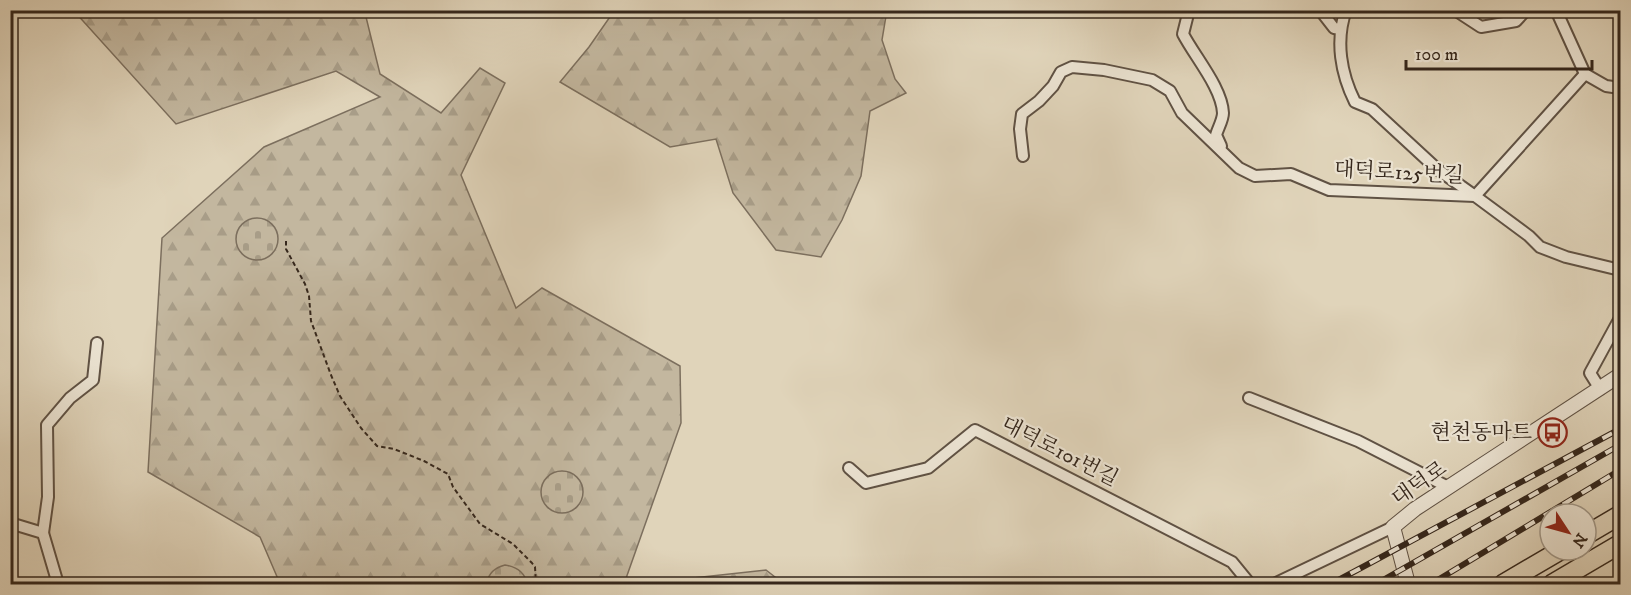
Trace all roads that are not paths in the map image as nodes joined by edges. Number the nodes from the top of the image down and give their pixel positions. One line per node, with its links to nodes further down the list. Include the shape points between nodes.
1 (1189, 10): 10 (street, via 1183,34 1221,100 1223,116 1216,135)
2 (1320, 10): 7 (street, via 1334,28)
3 (1346, 10): 7 (street, 대덕로125번길)
4 (1455, 10): 5 (street, via 1481,27 1516,21)
5 (1526, 10)
6 (1556, 10): 8 (street)
7 (1341, 29): 12 (street, 대덕로125번길, via 1340,56 1346,85 1355,102 1372,109 1437,169)
8 (1585, 74): 9 (street, via 1606,86); 12 (street)
9 (1620, 88)
10 (1224, 152): 11 (street, 대덕로125번길, via 1182,113 1170,91 1152,80 1072,67 1061,72 1053,86 1022,114); 12 (street, 대덕로125번길, via 1239,168 1255,176 1291,174 1329,190)
11 (1023, 156)
12 (1474, 196): 13 (street, 대덕로125번길, via 1540,247)
13 (1620, 270)
14 (1620, 318): 17 (street, via 1590,373)
15 (97, 343): 25 (street, via 93,380 70,398 47,425 48,497)
16 (1620, 375): 17 (street, 대덕로)
17 (1600, 389): 20 (street, 대덕로)
18 (1249, 398): 20 (street, via 1358,441)
19 (849, 468): 29 (street, 대덕로101번길, via 866,483 928,468 975,430 1232,562)
20 (1448, 487): 23 (street, 대덕로)
21 (1620, 515): 24 (highway)
22 (10, 523): 25 (street)
23 (1393, 527): 30 (street, 대덕로); 31 (street, 대덕로)
24 (1598, 528)
25 (43, 533): 28 (street)
26 (1620, 544): 33 (highway)
27 (1541, 562): 32 (highway)
28 (58, 585)
29 (1250, 585)
30 (1274, 585)
31 (1408, 585)
32 (1503, 585)
33 (1552, 585)

